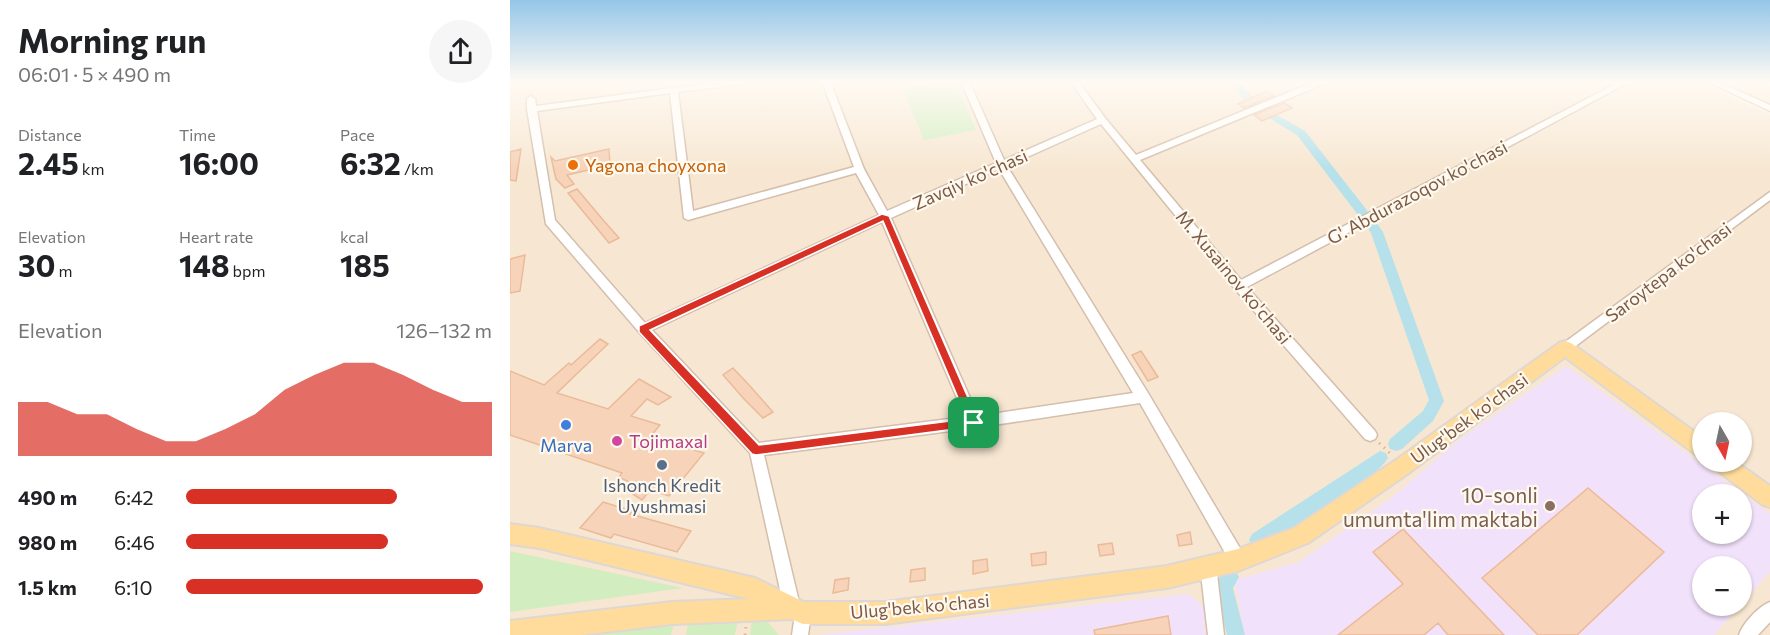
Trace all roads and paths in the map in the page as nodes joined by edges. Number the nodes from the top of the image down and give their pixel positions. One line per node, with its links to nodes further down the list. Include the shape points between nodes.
1 (532, 111): 15 (street, via 549,221)
2 (676, 111): 11 (street, via 688,216)
3 (837, 111): 11 (street)
4 (978, 111): 10 (street)
5 (1095, 111): 8 (street, M. Xusainov ko'chasi)
6 (1252, 111): 9 (street)
7 (1571, 111): 14 (street, G'. Abdurazoqov ko'chasi)
8 (1102, 120): 9 (street, M. Xusainov ko'chasi); 10 (street, Zavqiy ko'chasi)
9 (1135, 159): 14 (street, M. Xusainov ko'chasi)
10 (1002, 166): 13 (street, Zavqiy ko'chasi); 17 (street)
11 (859, 169): 13 (street)
12 (1770, 195): 16 (street, Saroytepa ko'chasi)
13 (885, 216): 15 (street, Zavqiy ko'chasi); 18 (street)
14 (1239, 286): 19 (street, M. Xusainov ko'chasi)
15 (643, 329): 21 (street)
16 (1565, 348): 20 (main road); 22 (main road, Ulug'bek ko'chasi)
17 (1143, 397): 18 (street); 26 (street)
18 (974, 423): 21 (street)
19 (1370, 435): 22 (path)
20 (1692, 441)
21 (756, 450): 29 (street)
22 (1402, 466): 26 (main road, Ulug'bek ko'chasi, via 1301,536)
23 (1735, 472): 24 (main road)
24 (1770, 498)
25 (510, 534): 29 (main road, via 755,589)
26 (1238, 560): 27 (main road, Ulug'bek ko'chasi)
27 (1208, 565): 29 (main road, Ulug'bek ko'chasi, via 1167,577 885,613); 31 (street)
28 (1770, 610): 32 (street)
29 (798, 619): 30 (main road, Ulug'bek ko'chasi, via 672,612)
30 (510, 632)
31 (1216, 635)
32 (1746, 635)

